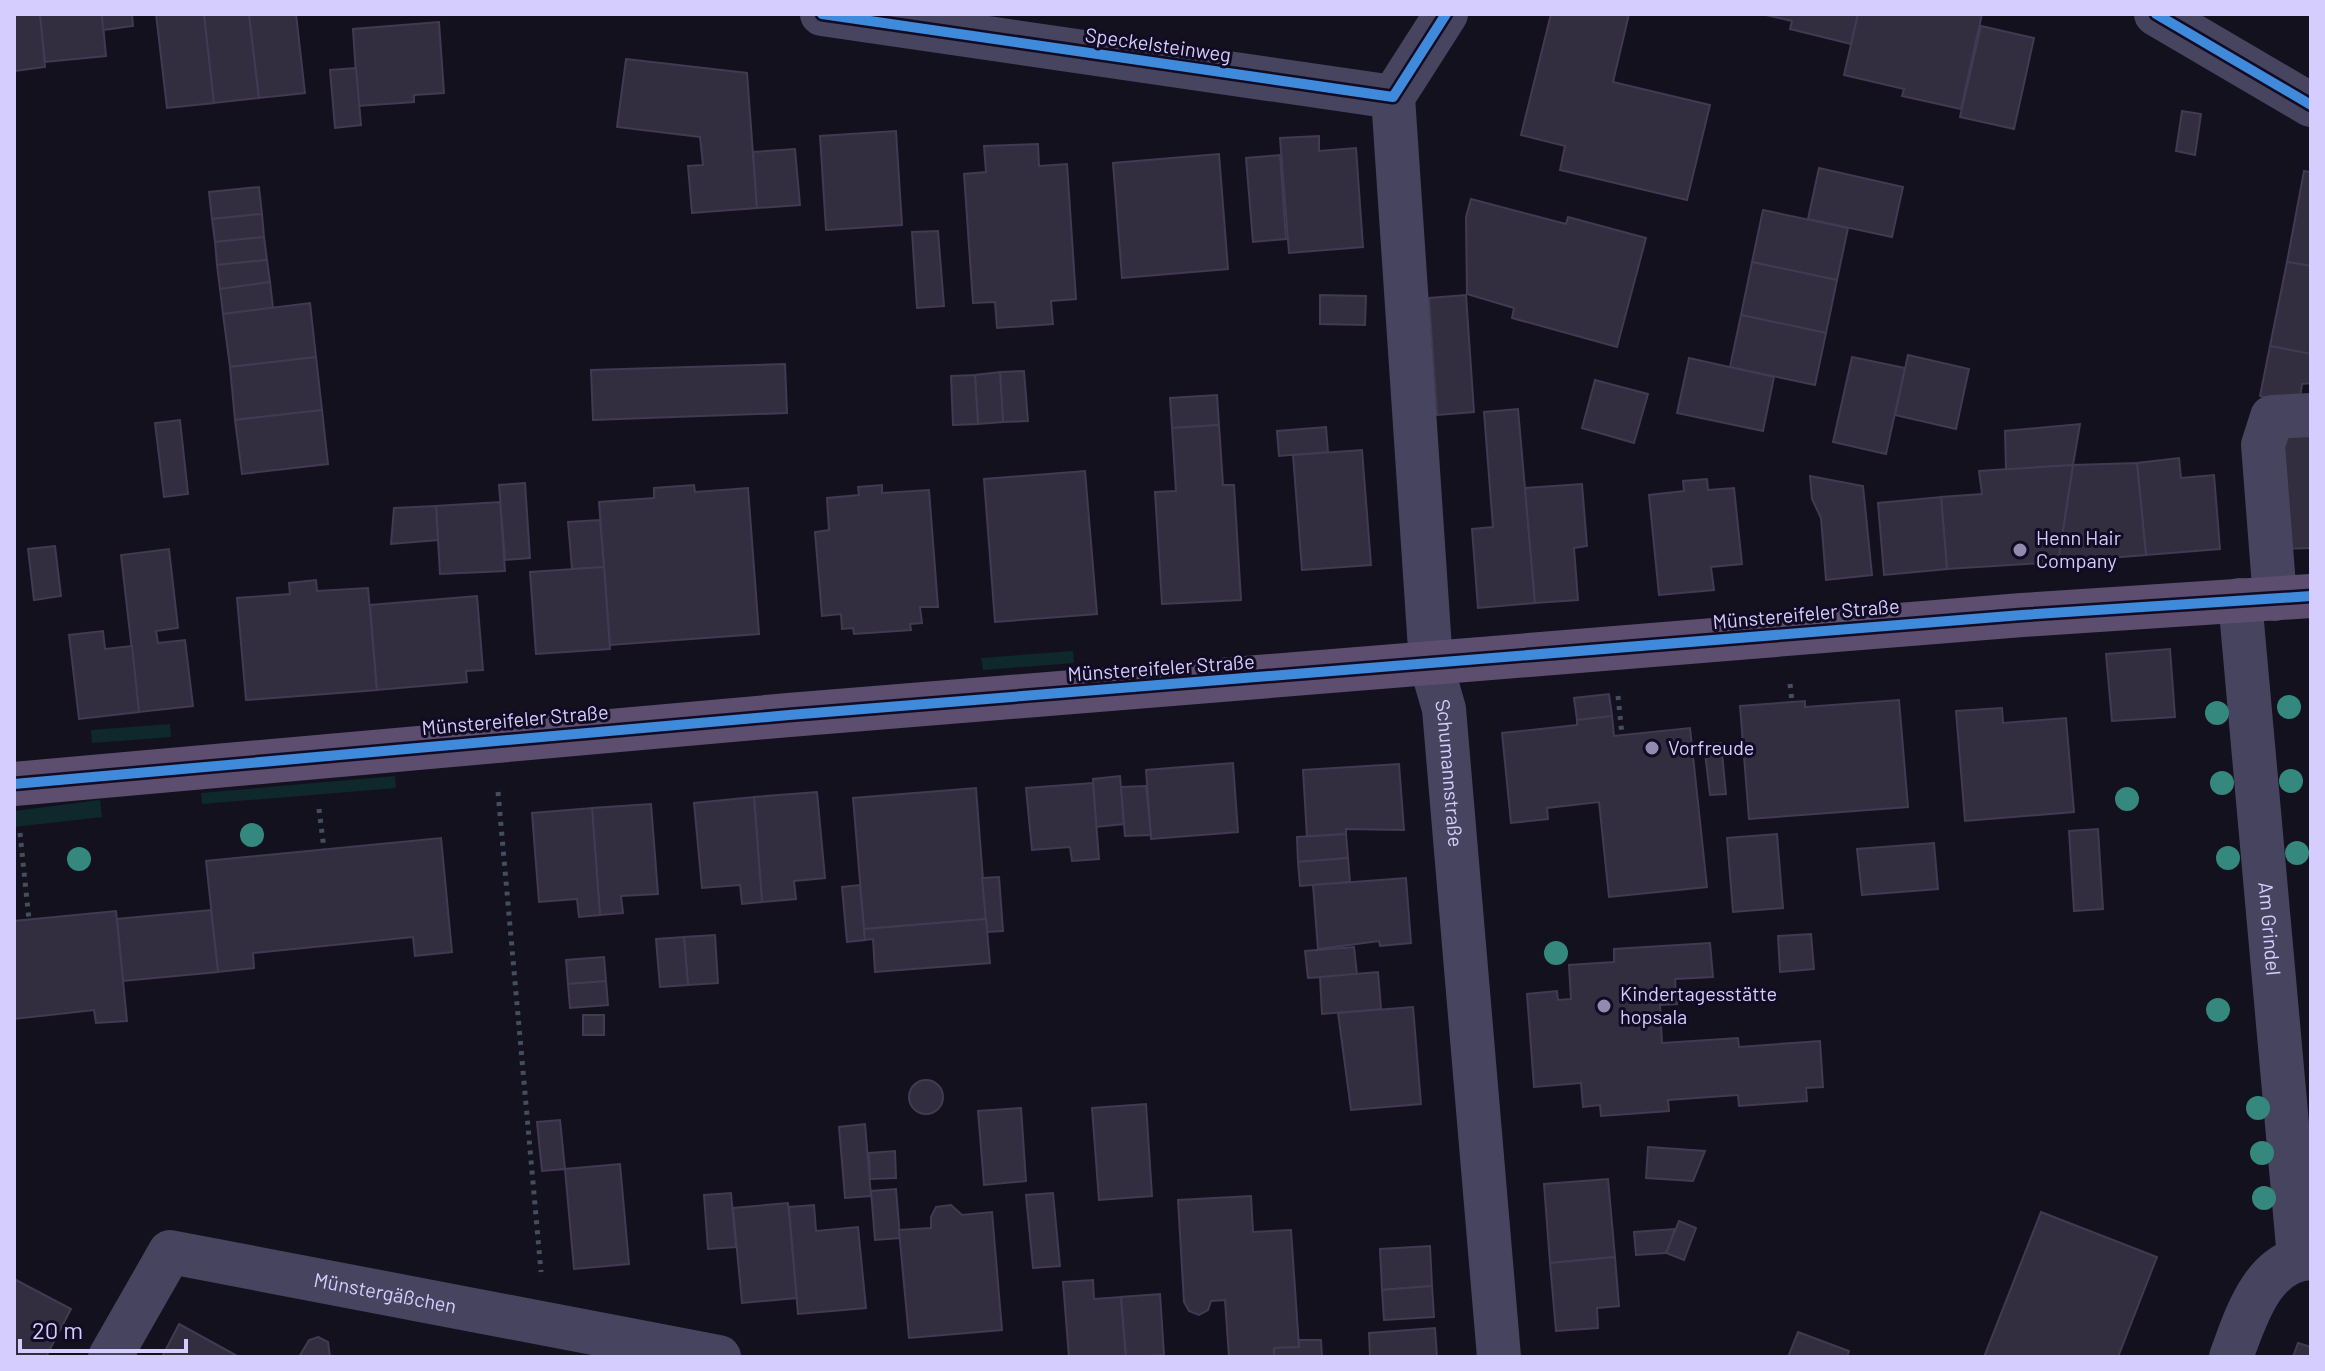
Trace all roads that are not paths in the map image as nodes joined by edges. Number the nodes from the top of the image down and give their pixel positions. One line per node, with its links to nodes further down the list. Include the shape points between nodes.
1 (822, 14): 4 (street, Speckelsteinweg)
2 (1446, 14): 4 (street)
3 (2156, 14): 5 (street)
4 (1393, 97): 8 (street, Schumannstraße)
5 (2311, 105)
6 (2311, 415): 7 (street, Am Grindel, via 2272,417 2263,445)
7 (2275, 599): 8 (main road, Münstereifeler Straße); 10 (street, Am Grindel)
8 (1431, 664): 9 (main road, Münstereifeler Straße, via 493,739); 13 (street, Schumannstraße, via 1444,709)
9 (14, 784)
10 (2305, 1258): 14 (street, Am Grindel, via 2279,1269 2254,1297)
11 (110, 1357): 12 (street, Münstergäßchen, via 170,1252)
12 (719, 1357)
13 (1499, 1357)
14 (2231, 1357)

